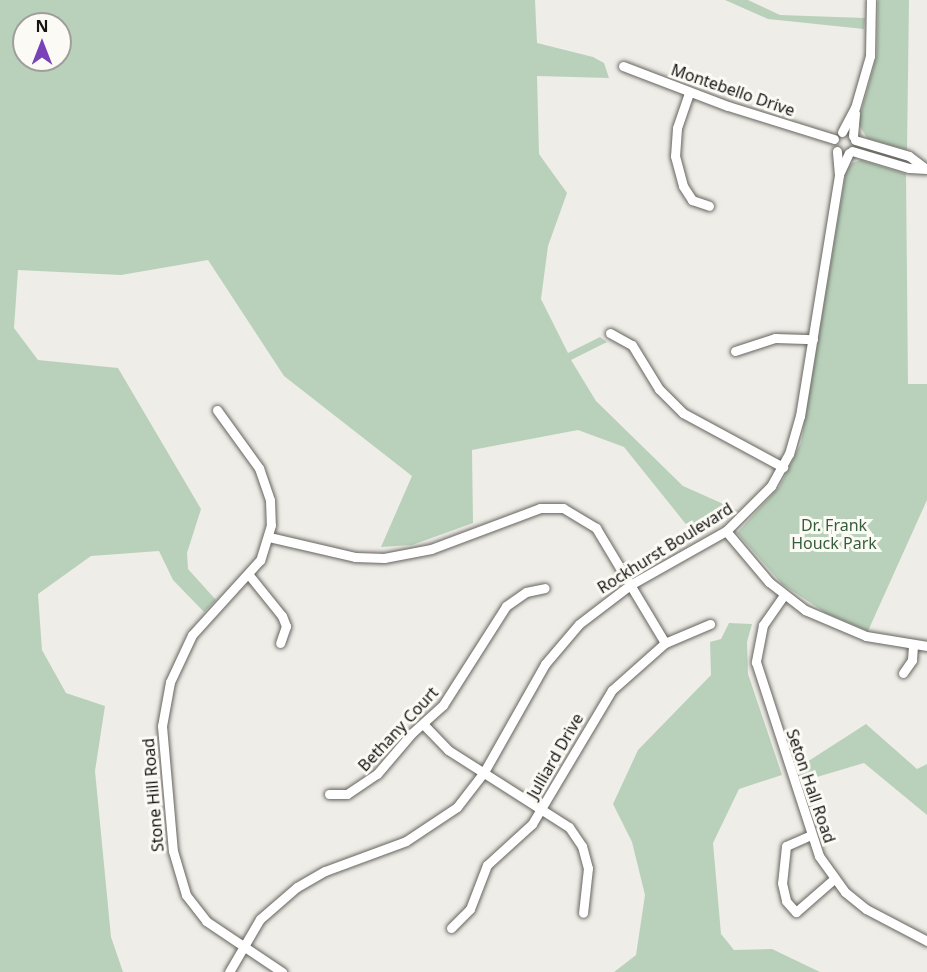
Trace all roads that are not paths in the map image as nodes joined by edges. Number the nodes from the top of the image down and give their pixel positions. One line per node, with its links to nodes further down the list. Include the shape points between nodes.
1 (872, 0): 4 (street, via 870,56)
2 (623, 66): 3 (street, Montebello Drive)
3 (689, 93): 7 (street, Montebello Drive); 12 (street, via 677,128 675,156 683,186 692,200)
4 (855, 108): 5 (street); 6 (street)
5 (842, 132): 6 (street); 7 (street)
6 (854, 138): 9 (street); 10 (street, via 909,156)
7 (834, 140): 8 (street)
8 (837, 151): 9 (street); 11 (street, Rockhurst Boulevard)
9 (850, 152): 10 (street, via 909,168); 11 (street, Rockhurst Boulevard)
10 (926, 168)
11 (839, 175): 14 (street, Rockhurst Boulevard)
12 (709, 206)
13 (610, 333): 17 (street, via 632,345 659,389 683,413)
14 (813, 339): 15 (street, via 775,338); 17 (street, Rockhurst Boulevard, via 801,416)
15 (735, 351)
16 (217, 410): 19 (street, Stone Hill Road, via 264,480 270,500)
17 (783, 467): 18 (street, Rockhurst Boulevard, via 760,500)
18 (726, 531): 21 (street, Rockhurst Boulevard); 23 (street)
19 (269, 537): 20 (street, Stone Hill Road); 21 (street, via 355,557 384,558 431,549 540,508 563,508 596,528)
20 (249, 575): 25 (street, via 282,616 286,626); 39 (street, Stone Hill Road, via 183,649 170,682 162,726 173,851 180,881 206,921)
21 (630, 585): 26 (street); 31 (street, Rockhurst Boulevard, via 579,624 545,664)
22 (545, 588): 30 (street, Bethany Court, via 526,592 506,606 454,690)
23 (784, 595): 27 (street, via 845,629); 34 (street, Seton Hall Road, via 758,636 756,662)
24 (710, 624): 26 (street, Julliard Drive)
25 (280, 643)
26 (665, 643): 33 (street, Julliard Drive, via 626,673 602,702)
27 (913, 644): 28 (street); 29 (street, via 912,660)
28 (927, 646)
29 (903, 673)
30 (424, 725): 31 (street, via 448,750); 32 (street, Bethany Court, via 366,784 347,794)
31 (484, 772): 33 (street); 39 (street, Rockhurst Boulevard, via 457,807 427,831 297,886 266,913)
32 (329, 794)
33 (542, 808): 36 (street, via 569,827 582,846 588,868); 37 (street, Julliard Drive, via 532,824 487,865 470,909)
34 (811, 836): 35 (street, Seton Hall Road); 35 (street, via 786,846 782,883 786,901 796,912)
35 (834, 879): 38 (street, Seton Hall Road, via 866,909)
36 (583, 913)
37 (451, 928)
38 (926, 938)
39 (242, 946): 40 (street, Rockhurst Boulevard); 41 (street, Stone Hill Road)
40 (229, 972)
41 (282, 972)

